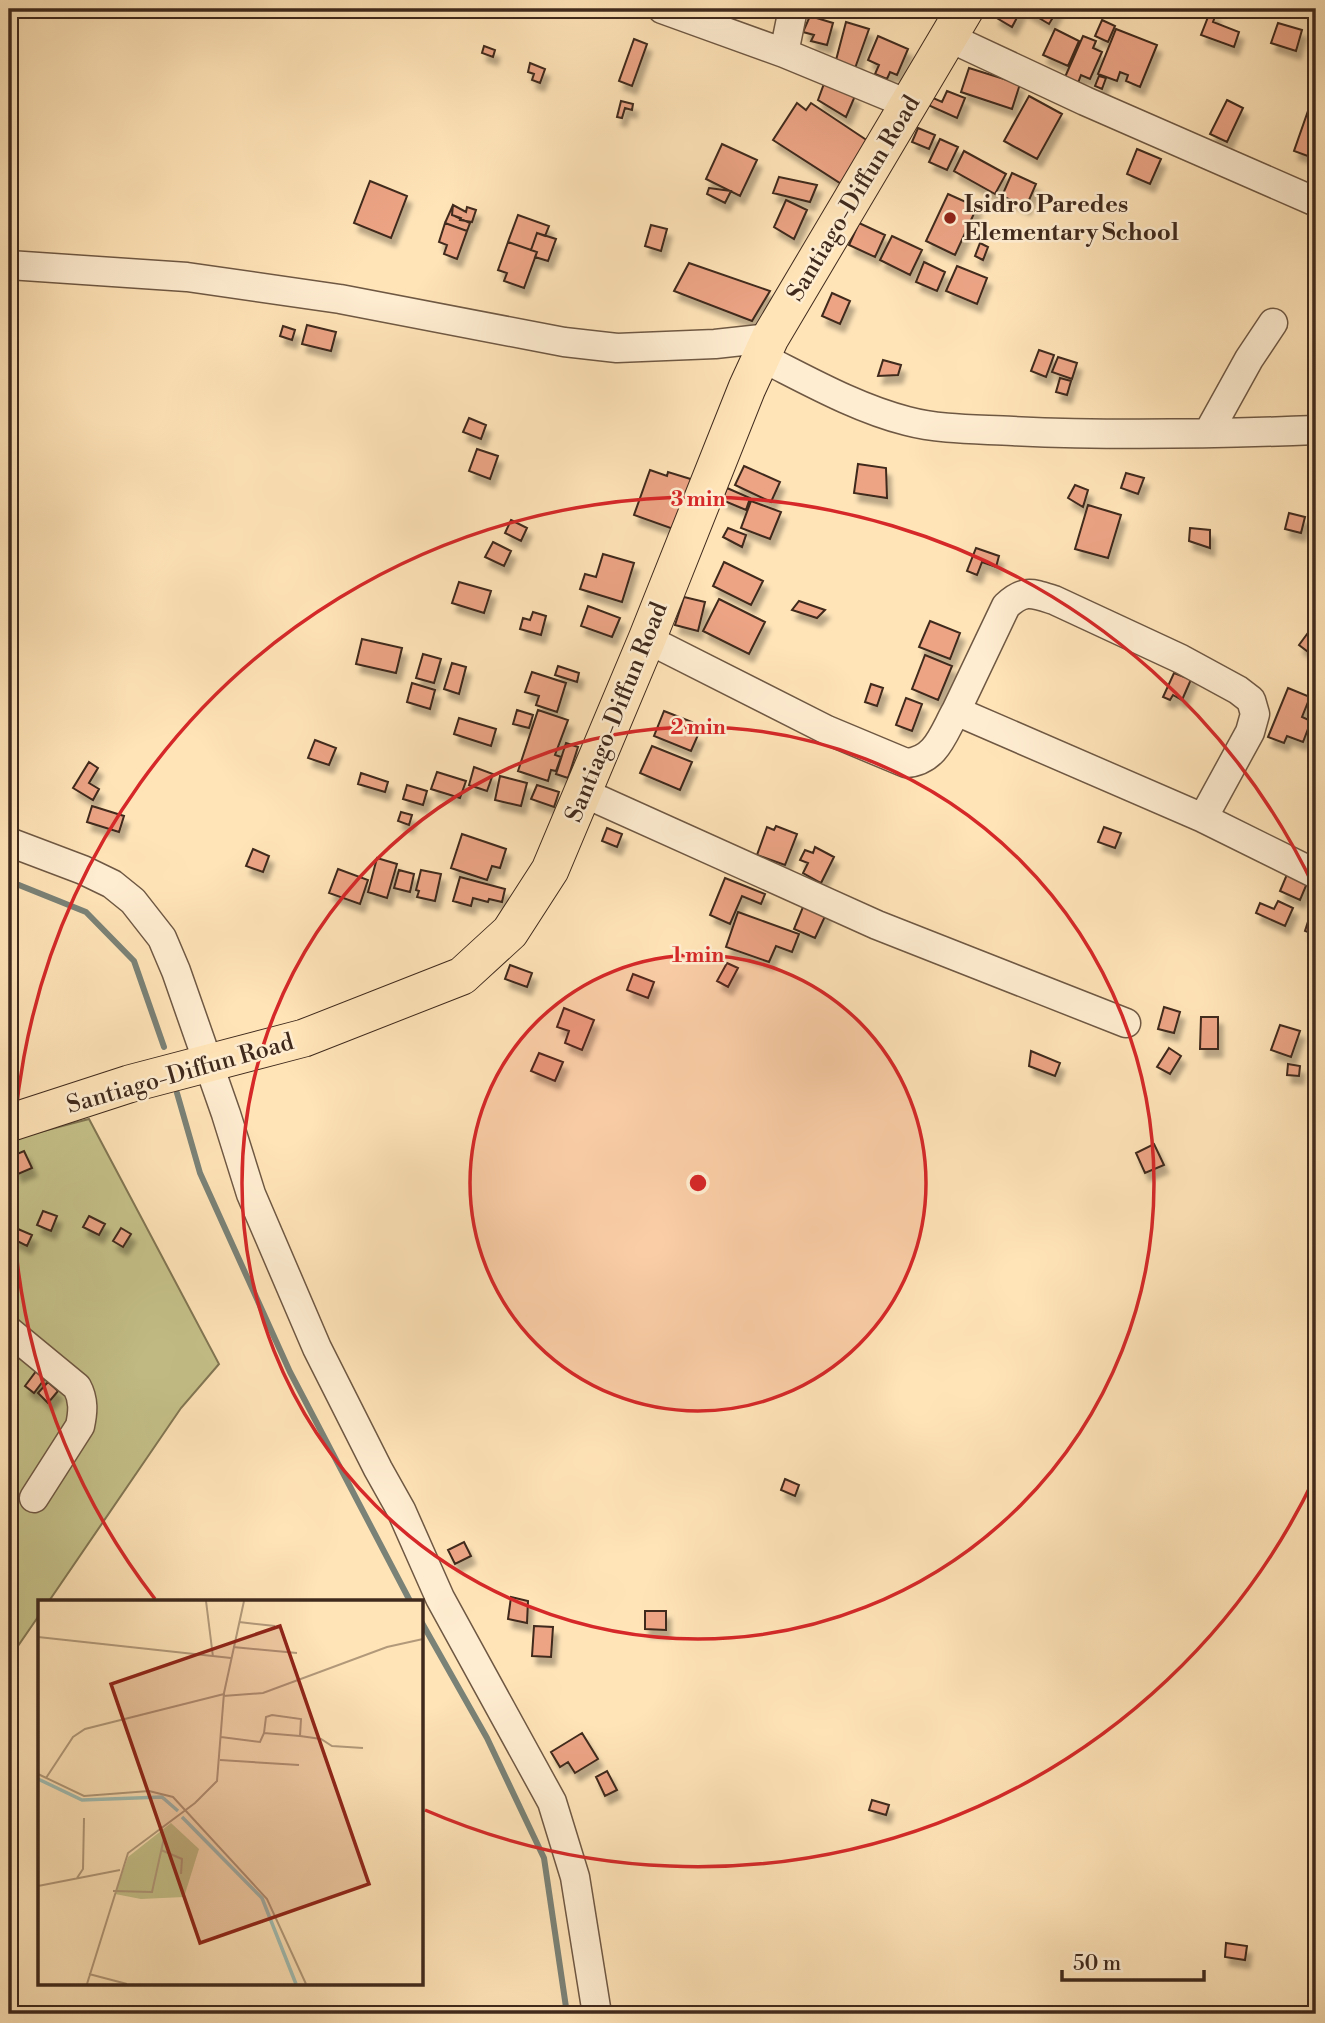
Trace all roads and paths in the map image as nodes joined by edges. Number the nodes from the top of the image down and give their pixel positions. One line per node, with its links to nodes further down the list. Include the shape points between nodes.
1 (662, 9): 4 (street)
2 (793, 9): 4 (street)
3 (956, 23): 5 (main road, Santiago-Diffun Road); 6 (street, via 1085,101)
4 (784, 53): 5 (street)
5 (910, 105): 9 (main road, Santiago-Diffun Road)
6 (1316, 202)
7 (9, 265): 9 (street, via 187,277 617,348 715,344)
8 (1273, 323): 11 (street)
9 (759, 361): 11 (street, via 876,410 932,426); 12 (main road, Santiago-Diffun Road)
10 (1316, 430): 11 (street)
11 (1208, 433)
12 (647, 639): 13 (street, via 827,730 906,763 920,762 932,753); 14 (main road, Santiago-Diffun Road)
13 (956, 711): 15 (street); 15 (street, via 1006,606 1018,595 1032,593 1054,600 1181,659 1251,700 1255,714 1250,733)
14 (584, 793): 18 (street, via 877,925); 19 (main road, Santiago-Diffun Road, via 550,870 510,932 462,976 304,1038)
15 (1203, 818): 17 (street)
16 (9, 842): 19 (street, via 83,870 133,901 162,938)
17 (1316, 874)
18 (1126, 1023)
19 (208, 1064): 20 (main road, Santiago-Diffun Road); 23 (street, via 251,1194 317,1348 401,1510 440,1598 552,1802 575,1877)
20 (9, 1123)
21 (9, 1331): 22 (street, via 82,1396 80,1426)
22 (33, 1498)
23 (597, 2014)

